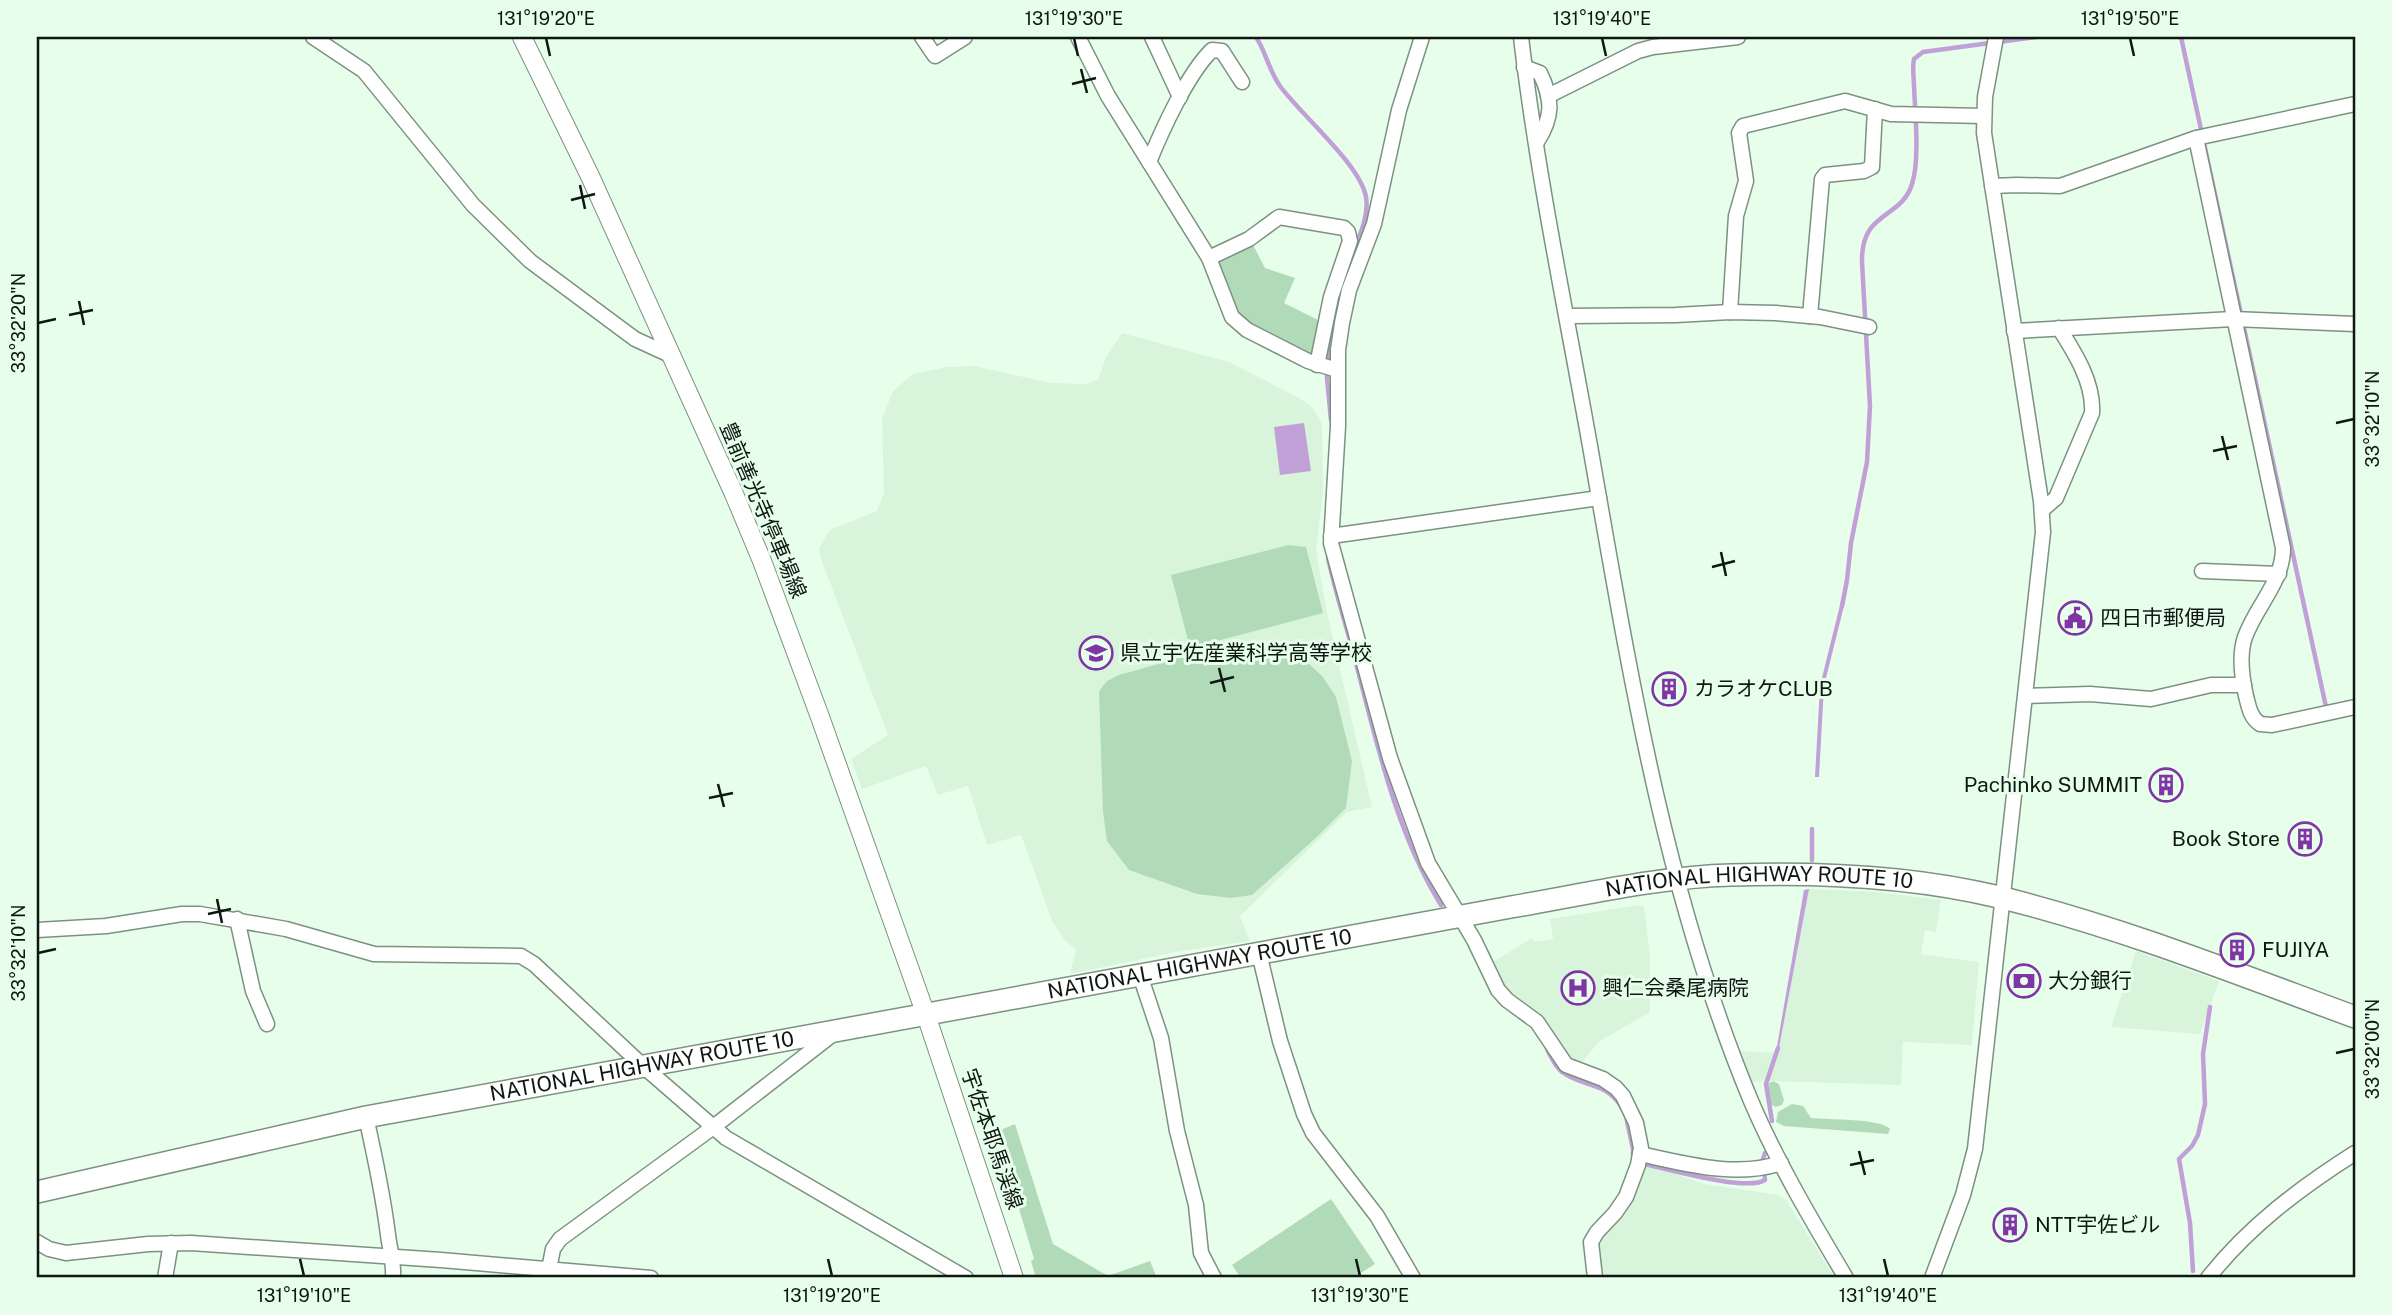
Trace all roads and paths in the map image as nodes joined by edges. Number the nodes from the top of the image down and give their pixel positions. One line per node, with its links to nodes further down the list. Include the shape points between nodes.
1 (313, 37): 31 (street, via 363,71 473,205 530,261 635,339)
2 (522, 37): 31 (main road, 豊前善光寺停車場線)
3 (922, 37): 4 (street, via 935,56)
4 (965, 37)
5 (1078, 37): 20 (street)
6 (1152, 37): 14 (street)
7 (1422, 37): 33 (street, via 1397,120 1374,224 1345,305)
8 (1521, 37): 11 (street)
9 (1738, 37): 13 (street, via 1638,51)
10 (1996, 37): 17 (street)
11 (1524, 67): 13 (street, via 1540,73); 19 (street)
12 (1242, 82): 14 (street, via 1222,51 1212,50)
13 (1548, 96): 19 (street, via 1549,121)
14 (1180, 97): 20 (street)
15 (2355, 104): 18 (street)
16 (1875, 109): 17 (street, via 1891,114); 23 (street, via 1845,101 1740,129 1746,175 1736,216); 25 (street, via 1872,167 1822,179)
17 (1983, 116): 21 (street)
18 (2196, 138): 21 (street, via 2068,184); 26 (street)
19 (1537, 142): 24 (street)
20 (1149, 162): 22 (street)
21 (1992, 186): 30 (street)
22 (1209, 258): 32 (street, via 1239,325); 32 (street, via 1249,239 1279,217 1344,228 1350,241 1331,296)
23 (1730, 312): 24 (street); 25 (street)
24 (1567, 316): 34 (street)
25 (1810, 316): 28 (street)
26 (2233, 319): 27 (street); 29 (street); 38 (street, via 2282,538)
27 (2355, 324)
28 (1868, 327)
29 (2059, 328): 30 (street); 35 (street, via 2083,373 2092,414 2056,498)
30 (2014, 331): 35 (street)
31 (672, 356): 49 (main road, 豊前善光寺停車場線, via 762,561)
32 (1317, 365): 33 (street)
33 (1337, 370): 36 (street)
34 (1599, 498): 36 (street); 42 (street, via 1648,761)
35 (2042, 510): 40 (street)
36 (1331, 536): 44 (street, via 1367,676 1416,834)
37 (2203, 571): 38 (street)
38 (2279, 574): 39 (street, via 2245,636)
39 (2244, 685): 40 (street, via 2211,685 2151,699 2090,694); 41 (street, via 2253,718 2266,725)
40 (2026, 696): 43 (street)
41 (2355, 707)
42 (1676, 880): 43 (highway, NATIONAL HIGHWAY ROUTE 10, via 1728,875 1839,876); 44 (highway, NATIONAL HIGHWAY ROUTE 10); 58 (street, via 1741,1074)
43 (2003, 898): 50 (highway, NATIONAL HIGHWAY ROUTE 10, via 2117,931); 74 (street, via 1975,1149)
44 (1460, 916): 47 (highway, NATIONAL HIGHWAY ROUTE 10); 57 (street, via 1507,1000 1537,1021 1566,1065 1611,1083 1623,1096 1639,1132)
45 (237, 919): 46 (street, via 182,914 107,926); 51 (street, via 253,991); 53 (street, via 374,954 521,956)
46 (37, 930)
47 (1259, 953): 48 (highway, NATIONAL HIGHWAY ROUTE 10); 71 (street, via 1280,1041 1313,1133 1377,1216)
48 (1140, 975): 49 (highway, NATIONAL HIGHWAY ROUTE 10); 70 (street, via 1161,1038 1201,1253)
49 (926, 1015): 52 (highway, NATIONAL HIGHWAY ROUTE 10); 69 (main road, 宇佐本耶馬渓線)
50 (2355, 1017)
51 (267, 1024)
52 (837, 1031): 53 (highway, NATIONAL HIGHWAY ROUTE 10); 55 (street)
53 (643, 1066): 54 (highway, NATIONAL HIGHWAY ROUTE 10); 55 (street)
54 (366, 1117): 59 (highway, NATIONAL HIGHWAY ROUTE 10); 62 (street)
55 (712, 1128): 63 (street, via 560,1239); 68 (street)
56 (2355, 1153): 75 (street, via 2275,1208)
57 (1640, 1154): 58 (street, via 1746,1170); 72 (street, via 1626,1196 1591,1242)
58 (1781, 1163): 73 (street)
59 (37, 1192)
60 (37, 1242): 61 (street, via 66,1253)
61 (170, 1243): 62 (street); 65 (street)
62 (393, 1257): 63 (street); 66 (street)
63 (548, 1269): 64 (street)
64 (610, 1277): 67 (street)
65 (165, 1278)
66 (393, 1278)
67 (651, 1278)
68 (966, 1278)
69 (1014, 1278)
70 (1214, 1278)
71 (1413, 1278)
72 (1595, 1278)
73 (1846, 1278)
74 (1932, 1278)
75 (2208, 1278)

